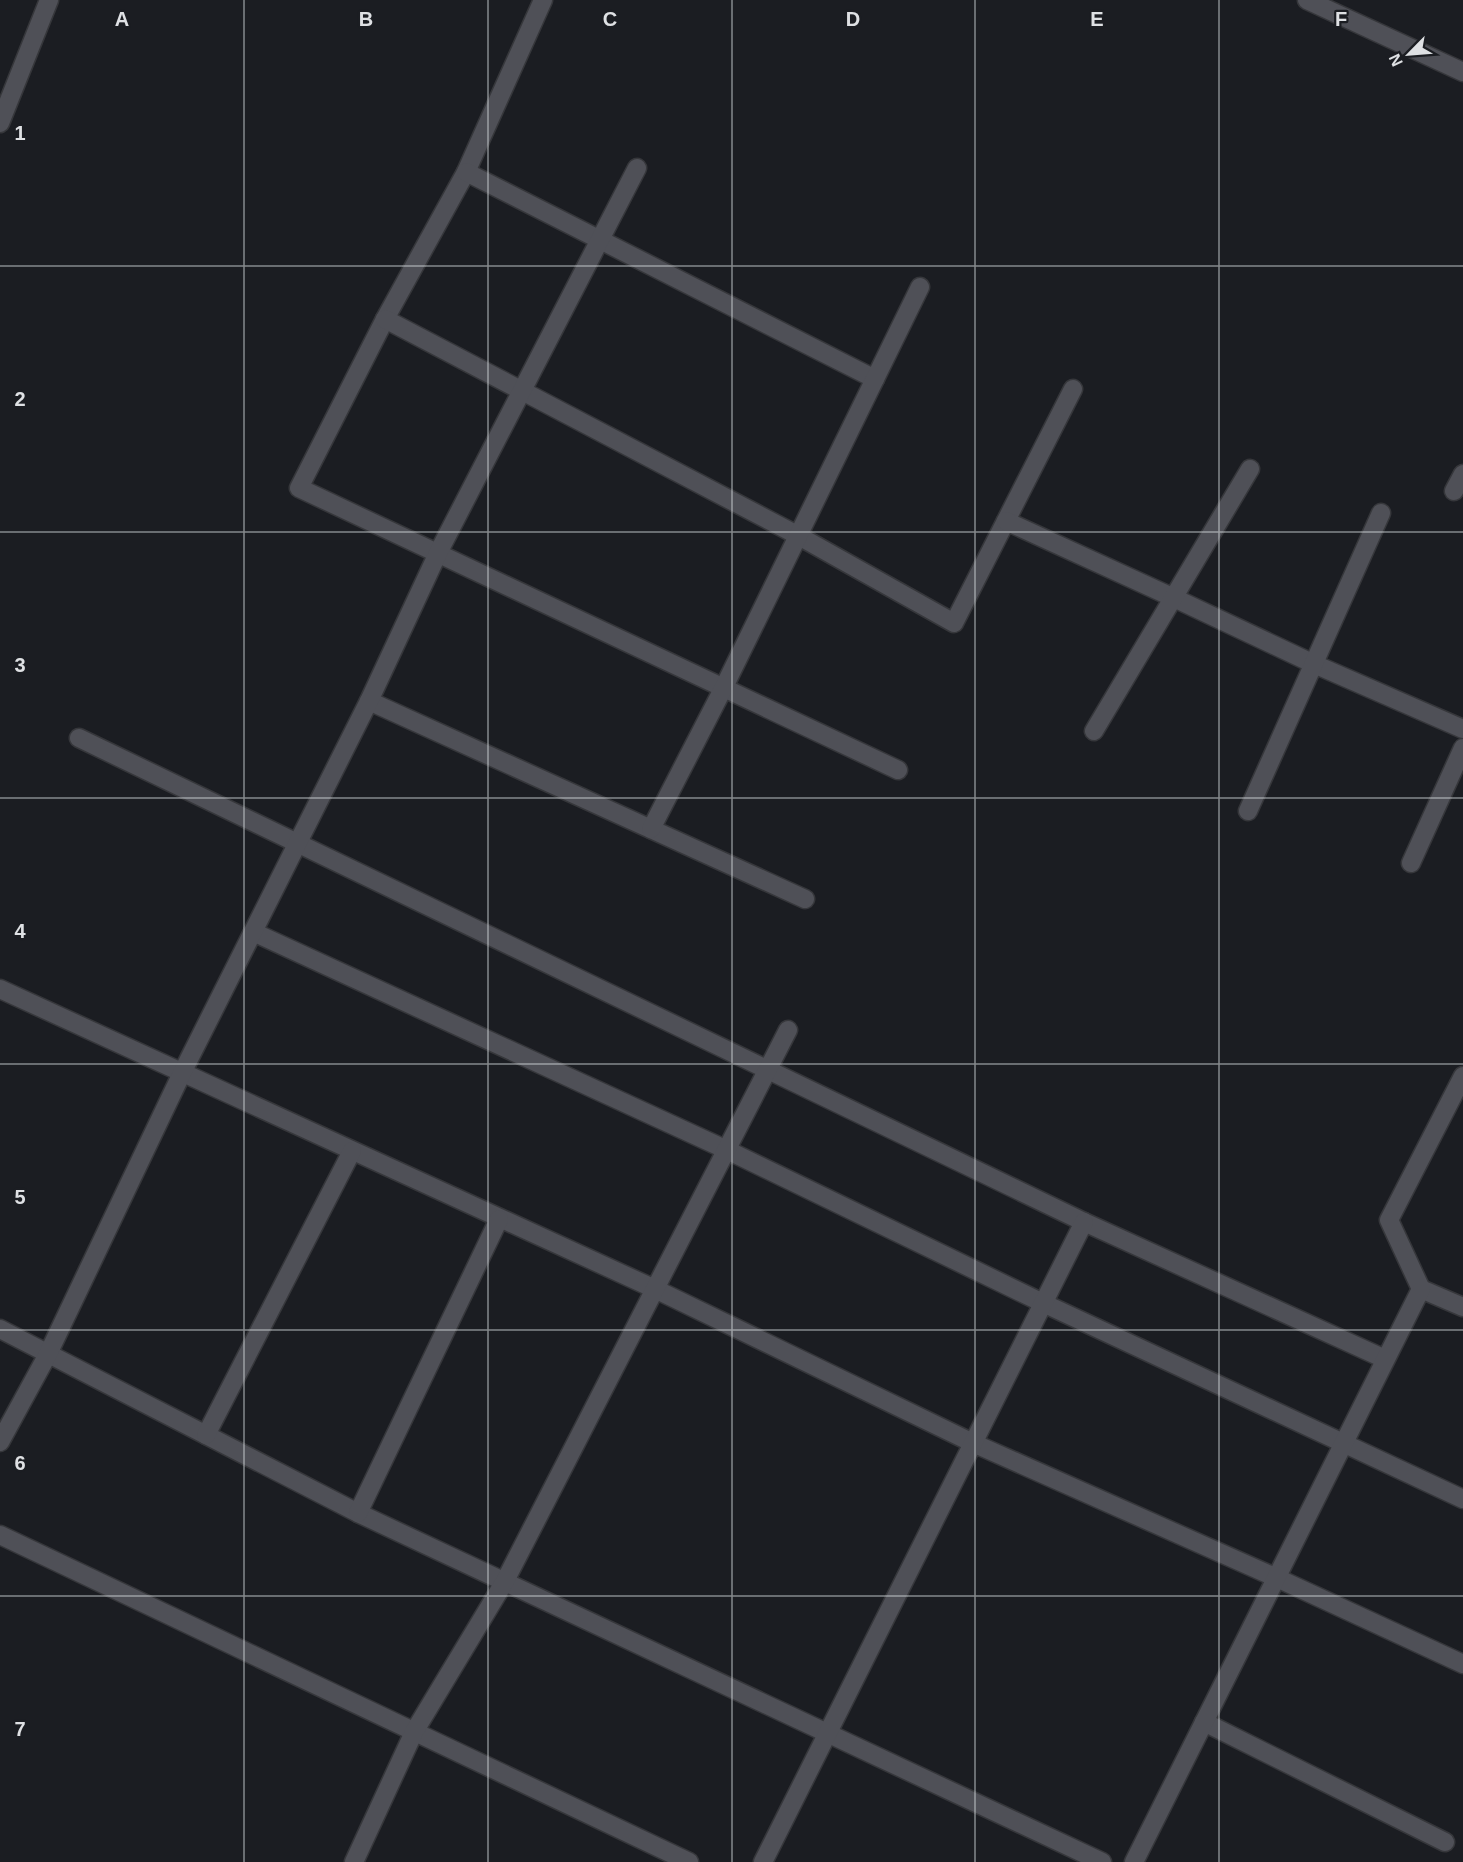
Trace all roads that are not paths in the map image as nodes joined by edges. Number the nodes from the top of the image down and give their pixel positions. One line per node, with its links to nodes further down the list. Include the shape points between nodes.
1 (49, 0): 5 (street)
2 (543, 0): 7 (street)
3 (1307, 0): 4 (street)
4 (1463, 72)
5 (0, 123)
6 (637, 168): 8 (street)
7 (466, 172): 8 (street); 10 (street)
8 (598, 239): 11 (street); 13 (street)
9 (920, 287): 11 (street)
10 (385, 319): 13 (street); 20 (street, via 299,488)
11 (875, 379): 19 (street)
12 (1073, 389): 18 (street)
13 (521, 392): 19 (street); 20 (street)
14 (1250, 469): 21 (street)
15 (1463, 474): 16 (street)
16 (1454, 491)
17 (1382, 513): 22 (street)
18 (1006, 521): 19 (street, via 954,623); 21 (street)
19 (797, 535): 23 (street)
20 (438, 553): 23 (street); 24 (street)
21 (1172, 597): 22 (street); 26 (street)
22 (1314, 664): 25 (street); 30 (street)
23 (724, 687): 29 (street); 31 (street)
24 (369, 701): 31 (street); 32 (street)
25 (1463, 729)
26 (1094, 731)
27 (79, 738): 32 (street)
28 (1463, 748): 33 (street)
29 (898, 770)
30 (1248, 811)
31 (651, 829): 34 (street)
32 (298, 843): 35 (street); 38 (street)
33 (1411, 863)
34 (805, 899)
35 (253, 932): 39 (street); 41 (street)
36 (0, 988): 39 (street)
37 (788, 1030): 38 (street)
38 (768, 1069): 41 (street); 44 (street)
39 (182, 1073): 42 (street); 50 (street)
40 (1463, 1076): 46 (street, via 1389,1220)
41 (727, 1150): 45 (street); 47 (street)
42 (352, 1151): 43 (street); 52 (street)
43 (499, 1219): 45 (street); 57 (street)
44 (1084, 1222): 47 (street); 51 (street)
45 (655, 1289): 54 (street); 60 (street)
46 (1421, 1289): 48 (street); 51 (street)
47 (1043, 1303): 54 (street); 55 (street)
48 (1463, 1307)
49 (0, 1329): 50 (street)
50 (48, 1354): 52 (street); 53 (street)
51 (1385, 1359): 55 (street)
52 (206, 1435): 57 (street)
53 (0, 1442)
54 (973, 1443): 59 (street); 64 (street)
55 (1344, 1443): 56 (street); 59 (street)
56 (1463, 1498)
57 (358, 1513): 60 (street)
58 (0, 1535): 63 (street)
59 (1276, 1578): 61 (street); 62 (street)
60 (505, 1581): 63 (street); 64 (street)
61 (1463, 1664)
62 (1204, 1722): 65 (street); 70 (street)
63 (414, 1732): 66 (street); 67 (street)
64 (827, 1733): 68 (street); 69 (street)
65 (1445, 1842)
66 (354, 1862)
67 (689, 1862)
68 (763, 1862)
69 (1102, 1862)
70 (1134, 1862)

